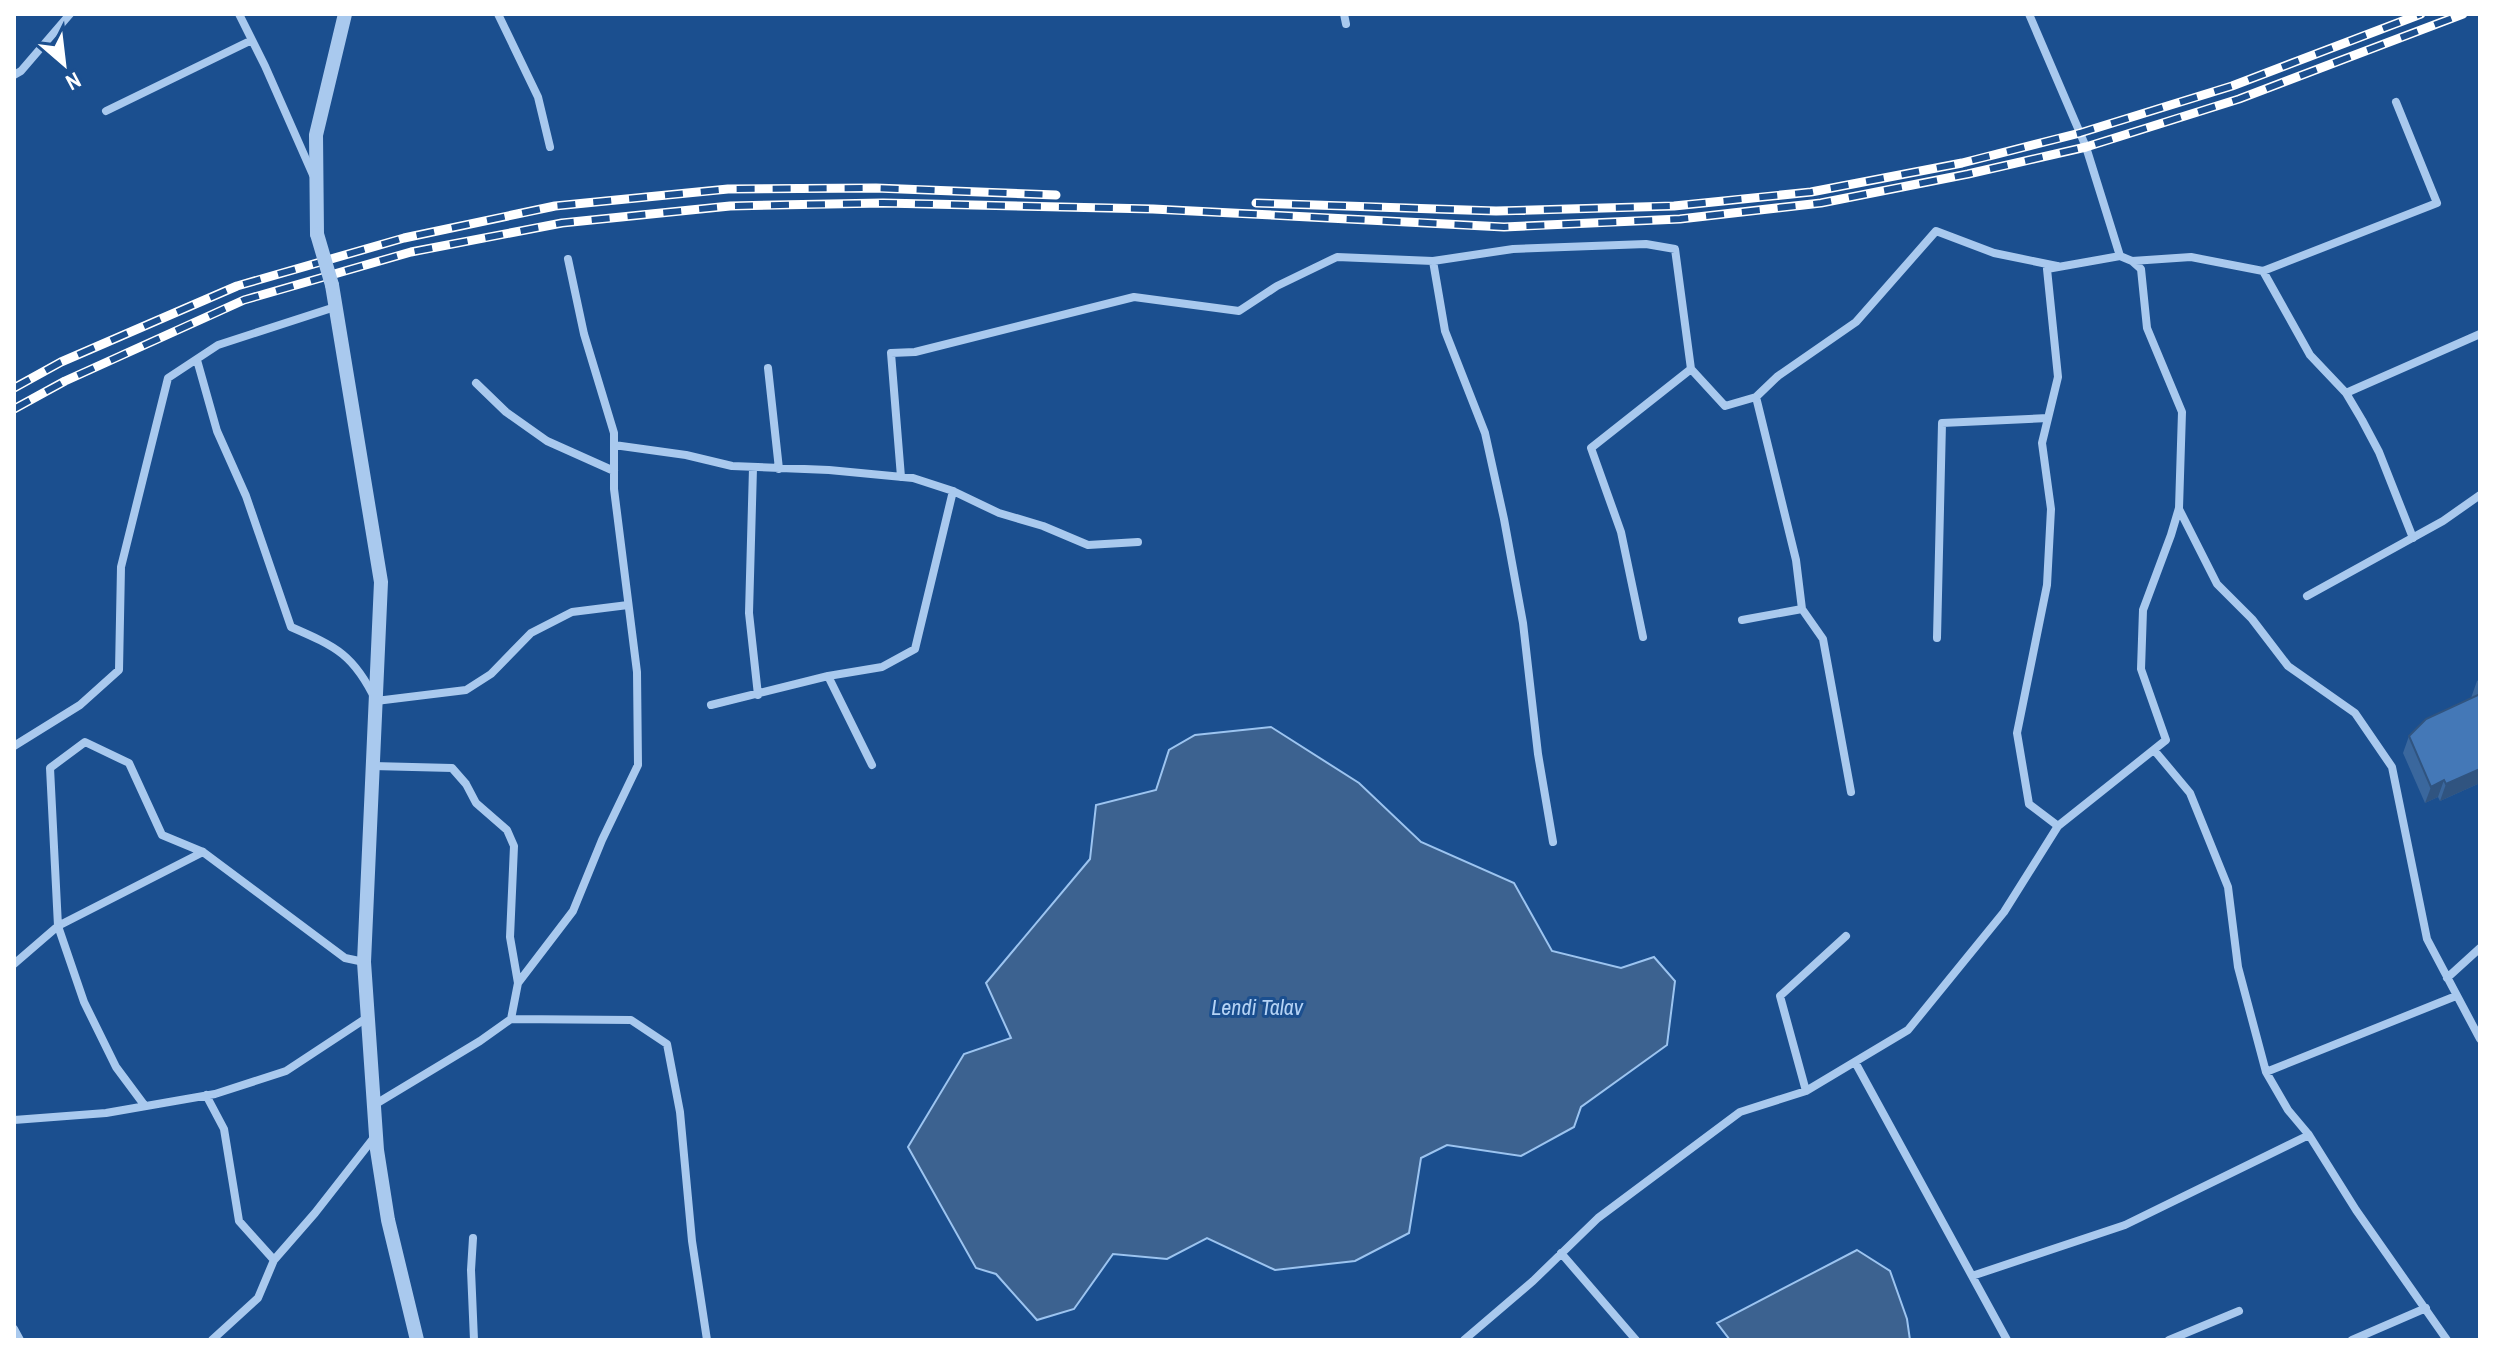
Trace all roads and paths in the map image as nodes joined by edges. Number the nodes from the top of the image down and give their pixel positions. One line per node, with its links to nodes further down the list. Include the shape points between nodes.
1 (70, 14): 9 (street)
2 (239, 14): 8 (street)
3 (345, 14): 13 (street, via 316,135)
4 (498, 14): 12 (street, via 538,97)
5 (1344, 14): 7 (street)
6 (2029, 14): 14 (street, via 2086,147)
7 (1346, 24)
8 (252, 40): 11 (street); 13 (street)
9 (14, 75)
10 (2396, 102): 19 (street, via 2437,203)
11 (106, 111)
12 (550, 147)
13 (316, 183): 20 (street, bridge, via 317,234)
14 (2120, 256): 17 (street); 18 (street)
15 (568, 259): 29 (street)
16 (1433, 261): 24 (street, via 1513,249 1646,244 1675,249); 33 (street, via 1337,257 1239,311 1134,297 915,352 891,353); 55 (street, via 1445,331 1485,433 1504,519)
17 (2132, 261): 19 (street, via 2191,257); 36 (street, via 2141,269 2147,328 2182,412)
18 (2057, 266): 27 (street, via 1994,253 1936,231 1856,322); 28 (street, via 2047,269 2058,377)
19 (2263, 271): 26 (street, via 2310,355)
20 (335, 307): 22 (street, via 218,345); 47 (street, via 381,582)
21 (2480, 334): 26 (street)
22 (197, 360): 47 (street, via 217,431 246,496 291,627 335,648 362,673); 49 (street, via 168,378 156,417 121,567 119,670 80,705)
23 (768, 368): 31 (street)
24 (1691, 369): 27 (street, via 1725,406); 43 (street, via 1591,448 1621,532)
25 (476, 383): 32 (street, via 547,441)
26 (2346, 393): 37 (street, via 2379,452)
27 (1756, 397): 41 (street, via 1796,560)
28 (2048, 418): 44 (street, via 1942,423); 54 (street, via 2042,443 2051,509 2047,585 2017,733 2029,804)
29 (614, 445): 30 (street); 32 (street)
30 (753, 468): 31 (street); 46 (street, via 749,613)
31 (779, 469): 33 (street)
32 (614, 471): 40 (street)
33 (901, 477): 34 (street)
34 (953, 491): 38 (street, via 1088,545); 45 (street, via 915,649 882,667)
35 (2480, 495): 37 (street)
36 (2179, 508): 50 (street, via 2143,610 2141,669 2166,740); 62 (street, via 2217,584 2288,666 2355,713 2392,767 2427,939)
37 (2413, 538): 39 (street)
38 (1138, 542)
39 (2307, 596)
40 (628, 605): 47 (street, via 572,612 531,633 491,674 466,690); 63 (street, via 637,672 638,765 573,911)
41 (1802, 609): 42 (street); 53 (street, via 1823,639)
42 (1742, 620)
43 (1643, 637)
44 (1937, 638)
45 (828, 676): 46 (street); 51 (street)
46 (758, 695): 48 (street)
47 (376, 701): 52 (street)
48 (711, 705)
49 (14, 746)
50 (2154, 750): 54 (street); 69 (street, via 2190,793 2228,887 2238,967)
51 (872, 765)
52 (373, 766): 60 (street); 63 (street, via 452,768 476,803 507,830 514,846 510,937)
53 (1851, 792)
54 (2058, 826): 68 (street, via 2004,912 1908,1030)
55 (1553, 842)
56 (203, 852): 57 (street); 57 (street, via 162,835 129,763 85,742 50,768); 60 (street, via 345,958)
57 (58, 926): 61 (street); 73 (street, via 84,1002 116,1067)
58 (1846, 936): 70 (street, via 1780,996)
59 (2480, 948): 62 (street)
60 (364, 962): 65 (street)
61 (14, 964)
62 (2447, 978): 64 (street)
63 (518, 983): 66 (street)
64 (2456, 996): 67 (street); 69 (street)
65 (368, 1017): 71 (street, via 286,1071); 72 (street)
66 (511, 1019): 72 (street); 88 (street, via 631,1020 667,1044)
67 (2480, 1039)
68 (1855, 1062): 70 (street); 80 (street)
69 (2266, 1072): 76 (street)
70 (1806, 1091): 78 (street, via 1740,1112 1598,1218)
71 (206, 1095): 73 (street); 79 (street, via 224,1129 239,1221)
72 (374, 1105): 75 (street)
73 (145, 1106): 74 (street)
74 (14, 1120)
75 (376, 1134): 79 (street); 86 (street, via 388,1220)
76 (2309, 1135): 80 (street, via 2125,1225); 81 (street)
77 (473, 1238): 87 (street)
78 (1561, 1253): 89 (street); 90 (street)
79 (274, 1260): 85 (street, via 258,1298)
80 (1972, 1276): 91 (street)
81 (2426, 1308): 93 (street); 94 (street)
82 (2239, 1311): 92 (street)
83 (14, 1329): 84 (street)
84 (20, 1340)
85 (212, 1340)
86 (417, 1340)
87 (474, 1340)
88 (707, 1340)
89 (1464, 1340)
90 (1636, 1340)
91 (2007, 1340)
92 (2169, 1340)
93 (2352, 1340)
94 (2447, 1340)

